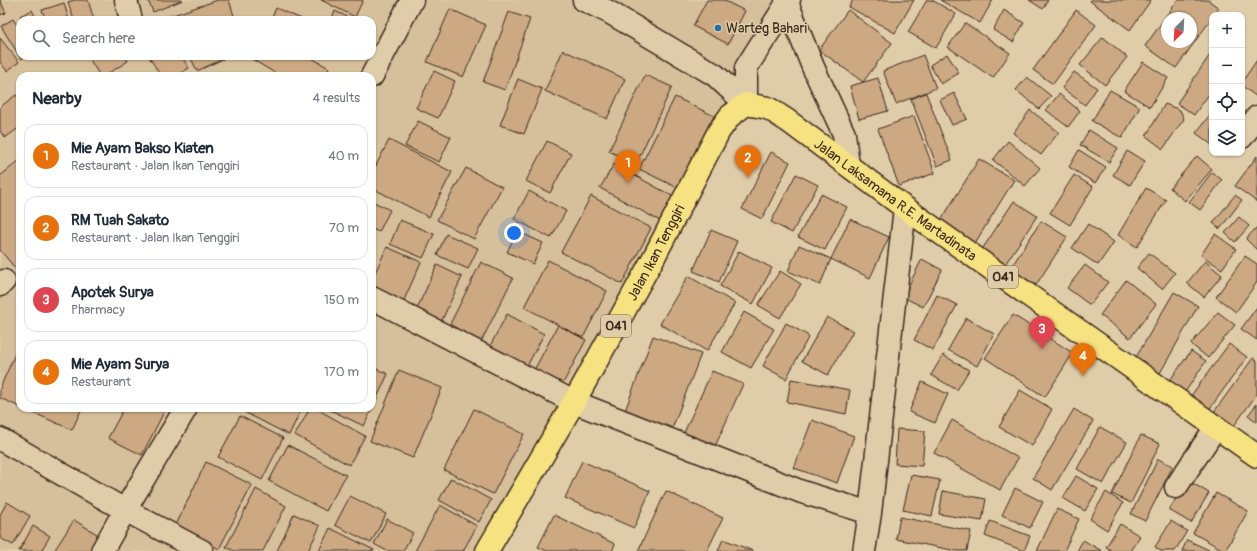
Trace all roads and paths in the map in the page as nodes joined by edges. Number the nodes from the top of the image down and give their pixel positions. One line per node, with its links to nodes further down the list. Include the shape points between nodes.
1 (126, 0): 5 (street)
2 (412, 0): 6 (street)
3 (584, 0): 7 (street, via 609,12 715,76)
4 (787, 1): 7 (street, via 746,68); 10 (street, via 813,67 844,134)
5 (130, 16)
6 (374, 72)
7 (746, 104): 10 (main road, Jalan Laksamana R.E. Martadinata / 041, via 768,108); 13 (main road, Jalan Ikan Tenggiri / 041, via 730,116 720,131)
8 (1257, 117): 9 (street)
9 (1245, 133)
10 (848, 165): 11 (main road, Jalan Laksamana R.E. Martadinata / 041)
11 (905, 208): 15 (main road, Jalan Laksamana R.E. Martadinata / 041); 20 (street)
12 (376, 300): 13 (street)
13 (574, 402): 20 (street, via 802,492); 23 (main road, Jalan Ikan Tenggiri / 041)
14 (184, 412): 19 (street)
15 (1216, 427): 17 (main road, Jalan Laksamana R.E. Martadinata / 041); 18 (street)
16 (0, 439): 19 (street)
17 (1257, 456)
18 (1176, 487)
19 (125, 510): 21 (street); 22 (street)
20 (870, 513): 24 (street)
21 (102, 551)
22 (202, 551)
23 (487, 551)
24 (864, 551)

